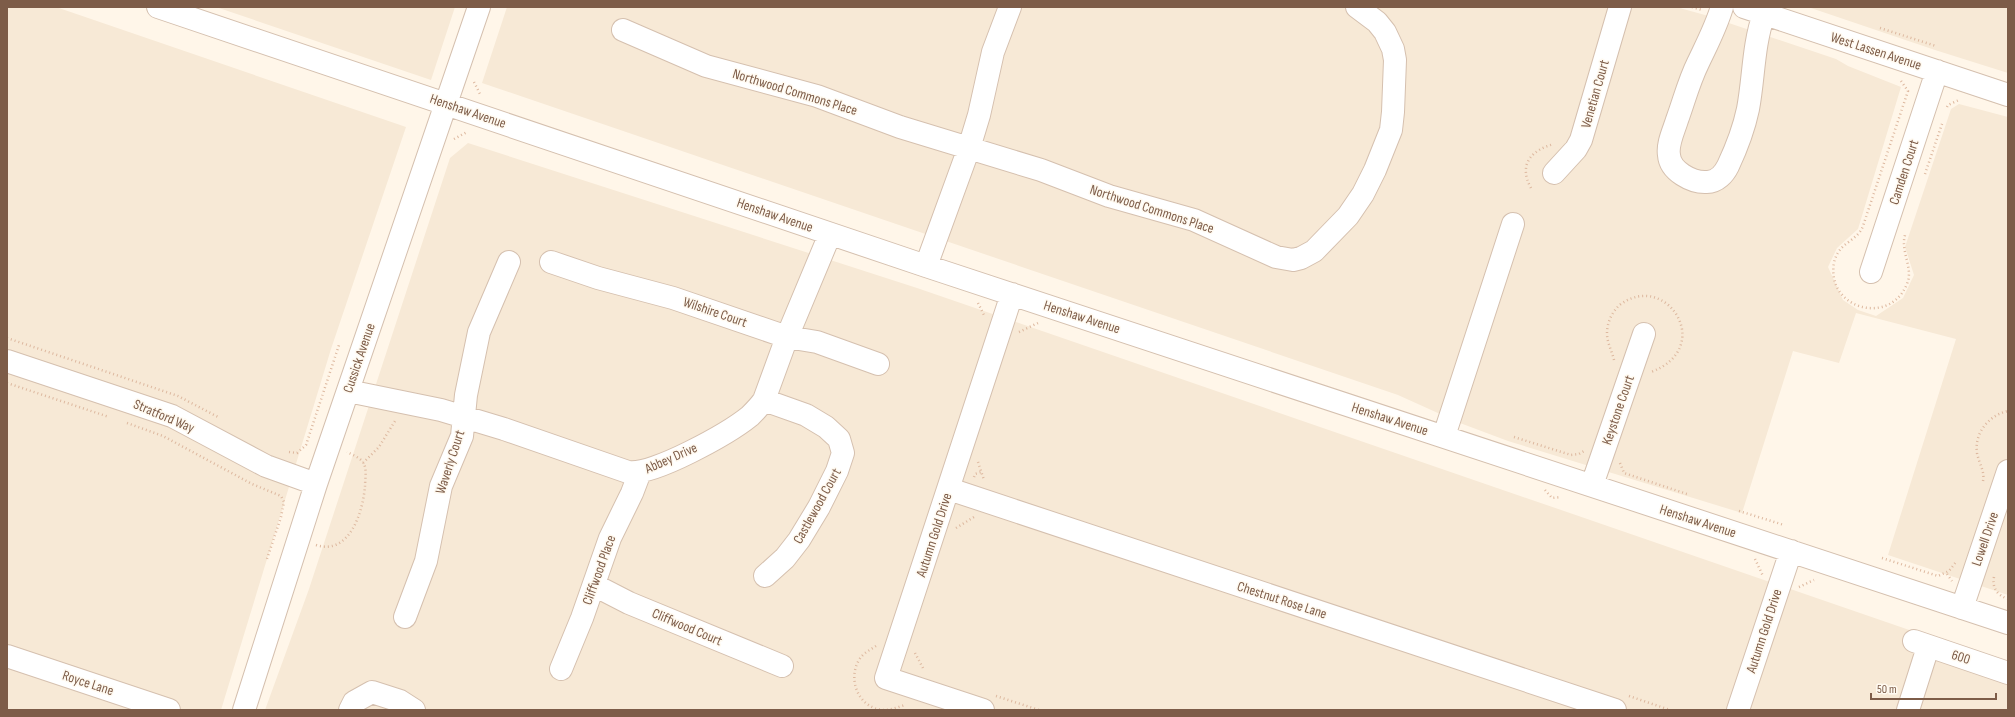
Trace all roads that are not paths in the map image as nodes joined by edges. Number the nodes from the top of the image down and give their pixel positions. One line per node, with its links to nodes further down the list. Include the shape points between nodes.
1 (158, 7): 11 (street, Henshaw Avenue)
2 (479, 7): 11 (street, Cussick Avenue)
3 (1010, 7): 12 (street, via 993,52)
4 (1357, 7): 12 (street, Northwood Commons Place, via 1377,22 1393,49 1395,60 1391,130 1375,170 1356,206 1319,247 1301,258 1293,260 1276,257 1194,220 1109,196 1041,170)
5 (1620, 7): 13 (street, Venetian Court, via 1580,140 1576,149)
6 (1754, 10): 7 (street, via 1754,49 1748,111 1723,174 1717,179 1700,182 1678,172 1671,164 1668,154 1675,126); 9 (street, West Lassen Avenue)
7 (1720, 11)
8 (623, 30): 12 (street, Northwood Commons Place, via 706,66 818,96 900,127)
9 (1937, 71): 10 (street, West Lassen Avenue); 19 (street, Camden Court)
10 (2008, 95)
11 (447, 103): 15 (street, Henshaw Avenue); 25 (street, Cussick Avenue)
12 (969, 148): 18 (street)
13 (1554, 173)
14 (1513, 224): 28 (street)
15 (830, 234): 18 (street, Henshaw Avenue); 22 (street, Abbey Drive)
16 (509, 262): 27 (street, Waverly Court, via 480,332)
17 (551, 262): 22 (street, Wilshire Court, via 686,302)
18 (926, 266): 20 (street, Henshaw Avenue)
19 (1871, 272)
20 (1012, 294): 28 (street, Henshaw Avenue); 33 (street, Autumn Gold Drive)
21 (1644, 334): 32 (street, Keystone Court)
22 (787, 337): 24 (street, Wilshire Court, via 817,342); 26 (street, Abbey Drive)
23 (7, 360): 31 (street, Stratford Way, via 166,414 266,466)
24 (878, 364)
25 (348, 391): 27 (street, Abbey Drive); 31 (street, Cussick Avenue)
26 (764, 400): 30 (street, Abbey Drive, via 750,416 732,429 679,457); 35 (street, Castlewood Court, via 806,416 826,427 839,439 843,453 822,501 799,540 785,558)
27 (463, 417): 30 (street, Abbey Drive, via 628,472); 38 (street, Waverly Court, via 460,441 441,486 426,561)
28 (1444, 436): 32 (street, Henshaw Avenue)
29 (2008, 471): 37 (street, Lowell Drive)
30 (640, 472): 36 (street, Cliffwood Place, via 610,538)
31 (316, 484): 47 (street, Cussick Avenue)
32 (1592, 485): 34 (street, Henshaw Avenue)
33 (949, 490): 44 (street, Autumn Gold Drive, via 886,678); 45 (street, Chestnut Rose Lane)
34 (1791, 551): 37 (street, Henshaw Avenue); 50 (street, Autumn Gold Drive)
35 (765, 576)
36 (594, 585): 41 (street, Cliffwood Court, via 629,603); 42 (street, Cliffwood Place)
37 (1962, 608): 39 (street, Henshaw Avenue)
38 (405, 617)
39 (2008, 623)
40 (7, 656): 46 (street, Royce Lane)
41 (782, 666)
42 (561, 669)
43 (2008, 673): 51 (street, 600, via 1921,644)
44 (989, 703)
45 (1620, 703)
46 (169, 710)
47 (244, 710)
48 (350, 710): 49 (street, via 354,702 372,692 400,701)
49 (414, 710)
50 (1738, 710)
51 (1908, 710)

